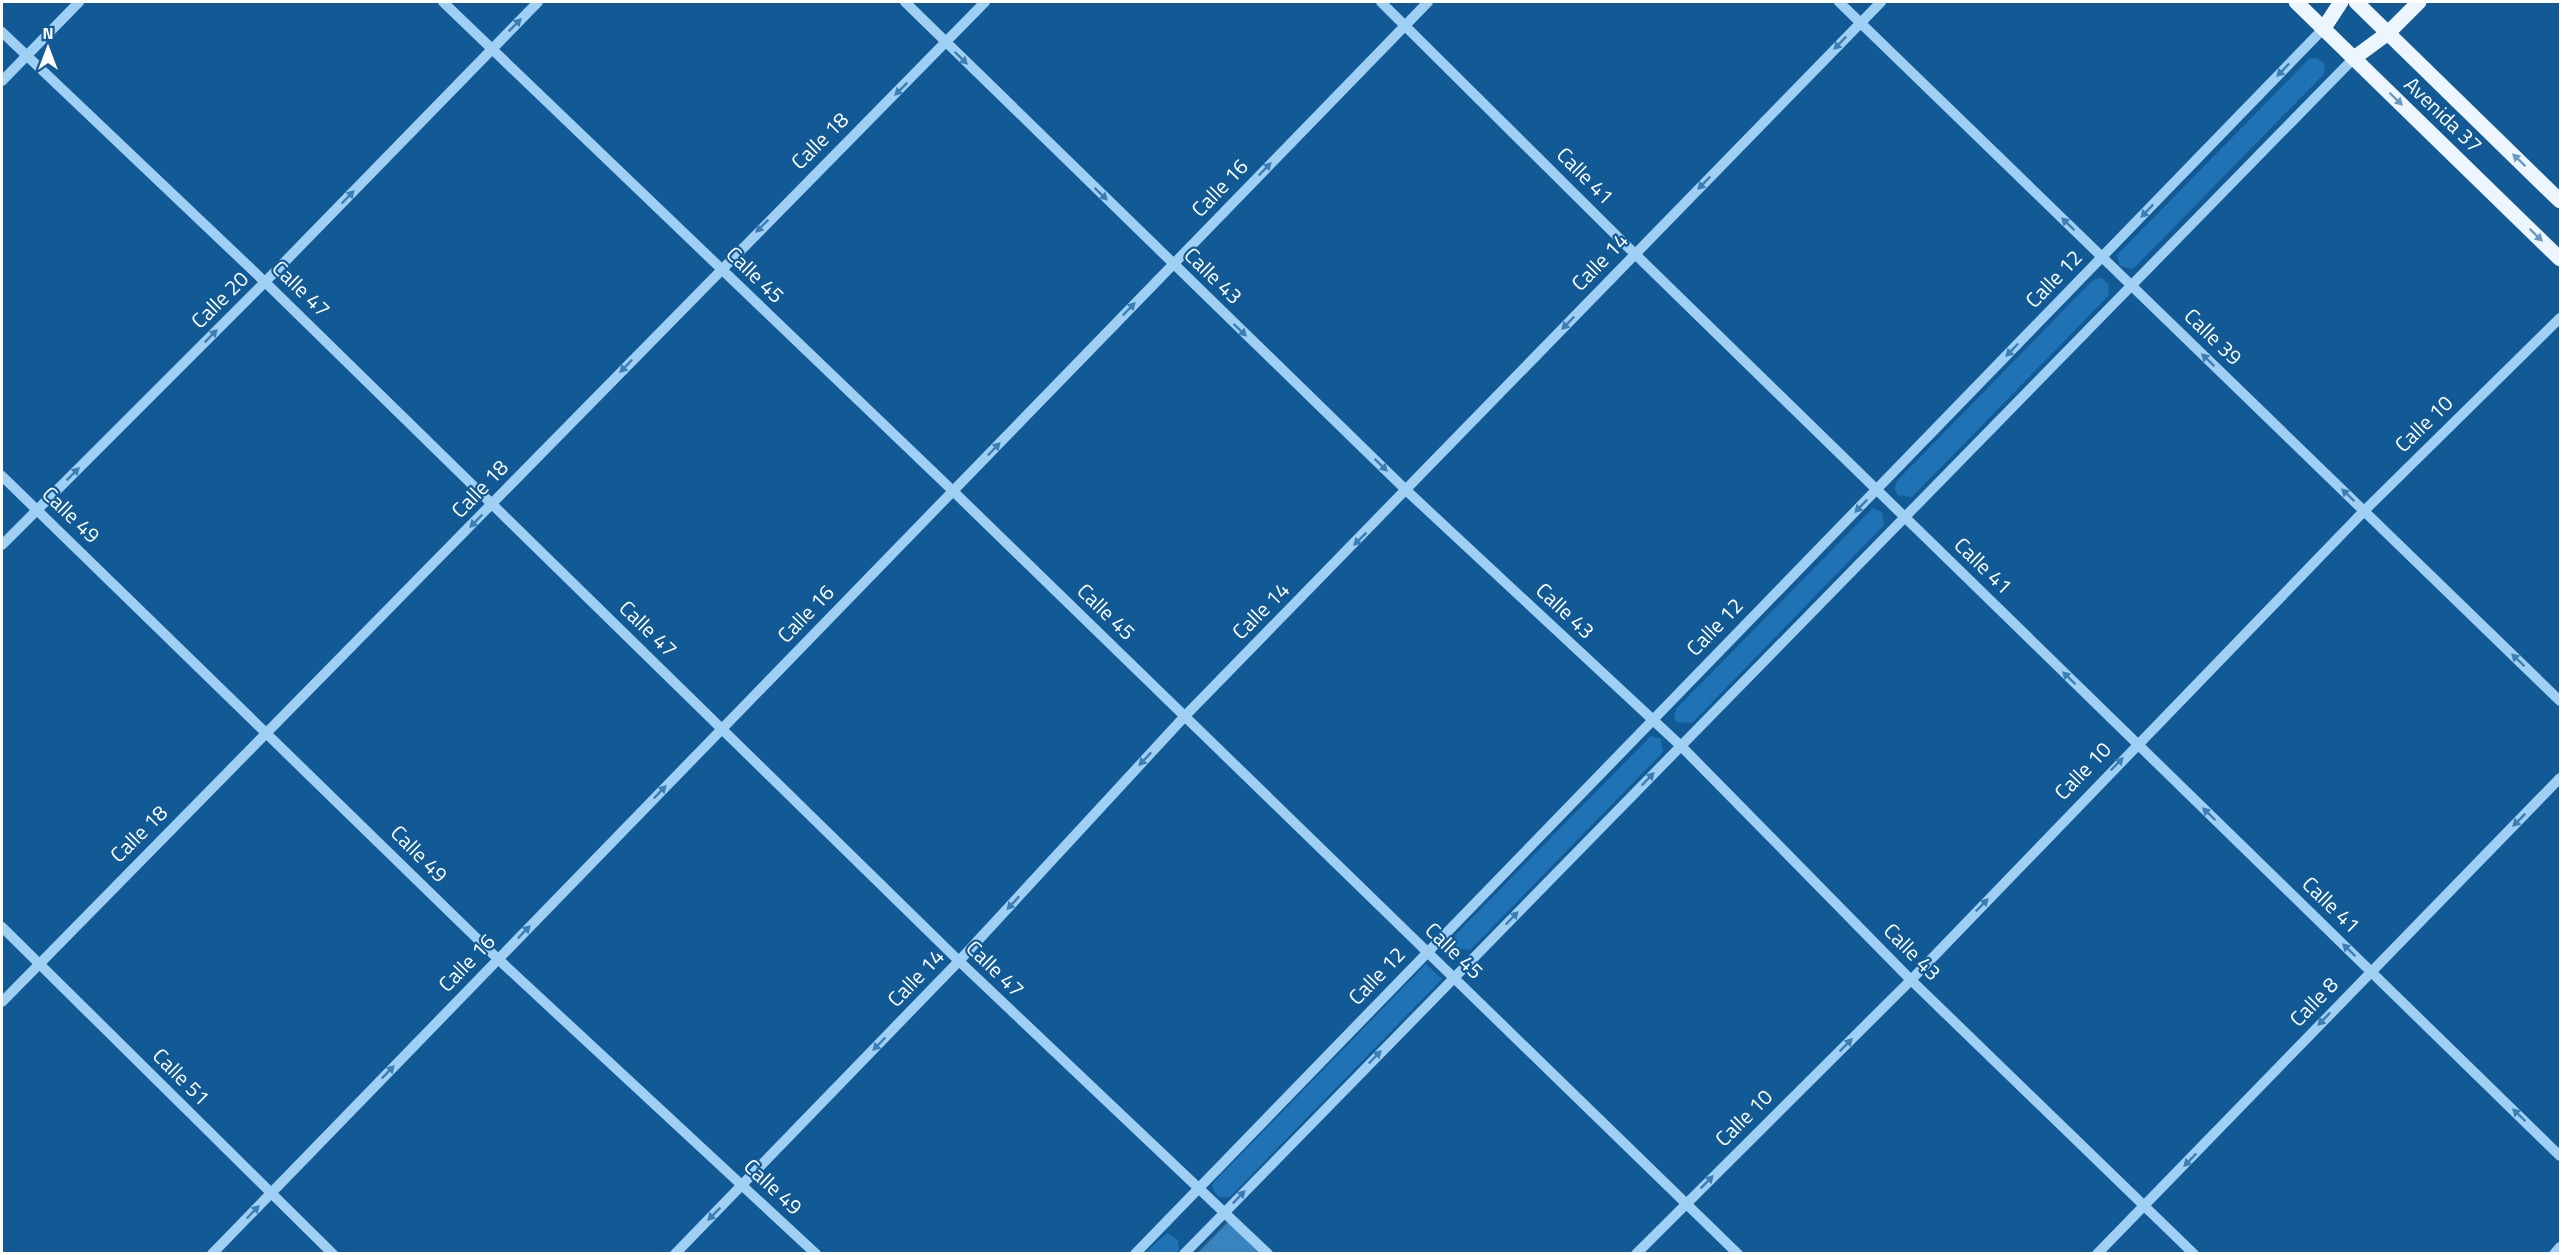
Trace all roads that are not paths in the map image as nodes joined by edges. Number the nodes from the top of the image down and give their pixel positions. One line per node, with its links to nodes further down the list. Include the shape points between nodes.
1 (80, 2): 21 (street)
2 (443, 2): 20 (street, Calle 45)
3 (538, 2): 20 (street, Calle 20, one-way to 3)
4 (905, 2): 19 (street, Calle 43)
5 (985, 2): 19 (street, Calle 18)
6 (1381, 2): 15 (street, Calle 41)
7 (1428, 2): 15 (street, Calle 16)
8 (1839, 2): 14 (street, Calle 39)
9 (1881, 2): 14 (street, Calle 14)
10 (2296, 2): 16 (main road, Avenida 37)
11 (2341, 2): 16 (main road)
12 (2356, 2): 18 (main road, Avenida 37)
13 (2419, 2): 18 (main road)
14 (1860, 22): 25 (street, Calle 14, one-way to 25); 26 (street, Calle 39, one-way to 14)
15 (1406, 25): 25 (street, Calle 41); 28 (street, Calle 16, one-way to 15)
16 (2324, 28): 22 (main road, Avenida 37); 26 (street, Calle 12, one-way to 26)
17 (2, 32): 21 (street, Calle 47)
18 (2388, 33): 22 (main road); 24 (main road, Avenida 37, one-way to 18)
19 (947, 43): 28 (street, Calle 43, one-way to 28); 29 (street, Calle 18, one-way to 29)
20 (491, 49): 29 (street, Calle 45); 30 (street, Calle 20, one-way to 20)
21 (25, 56): 23 (street); 30 (street, Calle 47)
22 (2354, 58): 27 (main road, Avenida 37, one-way to 27); 31 (street)
23 (2, 81)
24 (2560, 201)
25 (1635, 254): 34 (street, Calle 41); 36 (street, Calle 14, one-way to 36)
26 (2102, 257): 31 (street, Calle 39); 34 (street, Calle 12, one-way to 34)
27 (2560, 259)
28 (1173, 264): 35 (street, Calle 16, one-way to 28); 36 (street, Calle 43, one-way to 36)
29 (720, 268): 35 (street, Calle 45); 37 (street, Calle 18, one-way to 37)
30 (266, 282): 37 (street, Calle 47); 38 (street, Calle 20, one-way to 30)
31 (2131, 285): 39 (street, Calle 39, one-way to 31); 40 (street)
32 (2560, 318): 39 (street, Calle 10)
33 (2, 476): 38 (street, Calle 49)
34 (1877, 489): 40 (street, Calle 41); 44 (street, Calle 12, one-way to 44)
35 (953, 491): 43 (street, Calle 45); 45 (street, Calle 16)
36 (1407, 491): 43 (street, Calle 14, one-way to 43); 44 (street, Calle 43)
37 (492, 505): 45 (street, Calle 47); 46 (street, Calle 18, one-way to 46)
38 (38, 509): 41 (street, Calle 20); 46 (street, Calle 49)
39 (2364, 511): 42 (street, Calle 39, one-way to 39); 47 (street, Calle 10)
40 (1905, 517): 47 (street, Calle 41, one-way to 40); 48 (street)
41 (2, 545)
42 (2560, 701)
43 (1185, 716): 51 (street, Calle 45); 53 (street, Calle 14, one-way to 53)
44 (1653, 720): 48 (street, Calle 43); 51 (street, Calle 12)
45 (722, 728): 52 (street, Calle 16, one-way to 45); 53 (street, Calle 47)
46 (268, 732): 52 (street, Calle 49); 54 (street, Calle 18)
47 (2137, 744): 55 (street, Calle 41, one-way to 47); 57 (street, Calle 10, one-way to 47)
48 (1681, 746): 56 (street, one-way to 48); 57 (street, Calle 43)
49 (2560, 778): 55 (street, Calle 8, one-way to 55)
50 (2, 927): 54 (street, Calle 51)
51 (1428, 952): 56 (street, Calle 45); 61 (street, Calle 12)
52 (498, 959): 60 (street, Calle 49); 62 (street, Calle 16, one-way to 52)
53 (959, 961): 60 (street, Calle 14, one-way to 60); 61 (street, Calle 47)
54 (38, 963): 58 (street, Calle 18); 62 (street, Calle 51)
55 (2370, 971): 59 (street, Calle 41, one-way to 55); 64 (street, Calle 8, one-way to 64)
56 (1454, 977): 63 (street, Calle 45); 65 (street, one-way to 56)
57 (1911, 980): 63 (street, Calle 10, one-way to 57); 64 (street, Calle 43)
58 (2, 1002)
59 (2560, 1156)
60 (743, 1185): 69 (street, Calle 14, one-way to 69); 70 (street, Calle 49)
61 (1199, 1188): 65 (street, Calle 47); 71 (street, Calle 12)
62 (271, 1193): 67 (street, Calle 16, one-way to 62); 68 (street, Calle 51)
63 (1686, 1203): 74 (street, Calle 10); 75 (street, Calle 45)
64 (2145, 1206): 76 (street, Calle 8); 77 (street, Calle 43)
65 (1224, 1212): 72 (street); 73 (street, Calle 47)
66 (2560, 1246): 78 (street)
67 (212, 1254)
68 (333, 1254)
69 (675, 1254)
70 (816, 1254)
71 (1135, 1254)
72 (1184, 1254)
73 (1268, 1254)
74 (1636, 1254)
75 (1738, 1254)
76 (2097, 1254)
77 (2194, 1254)
78 (2554, 1254)

